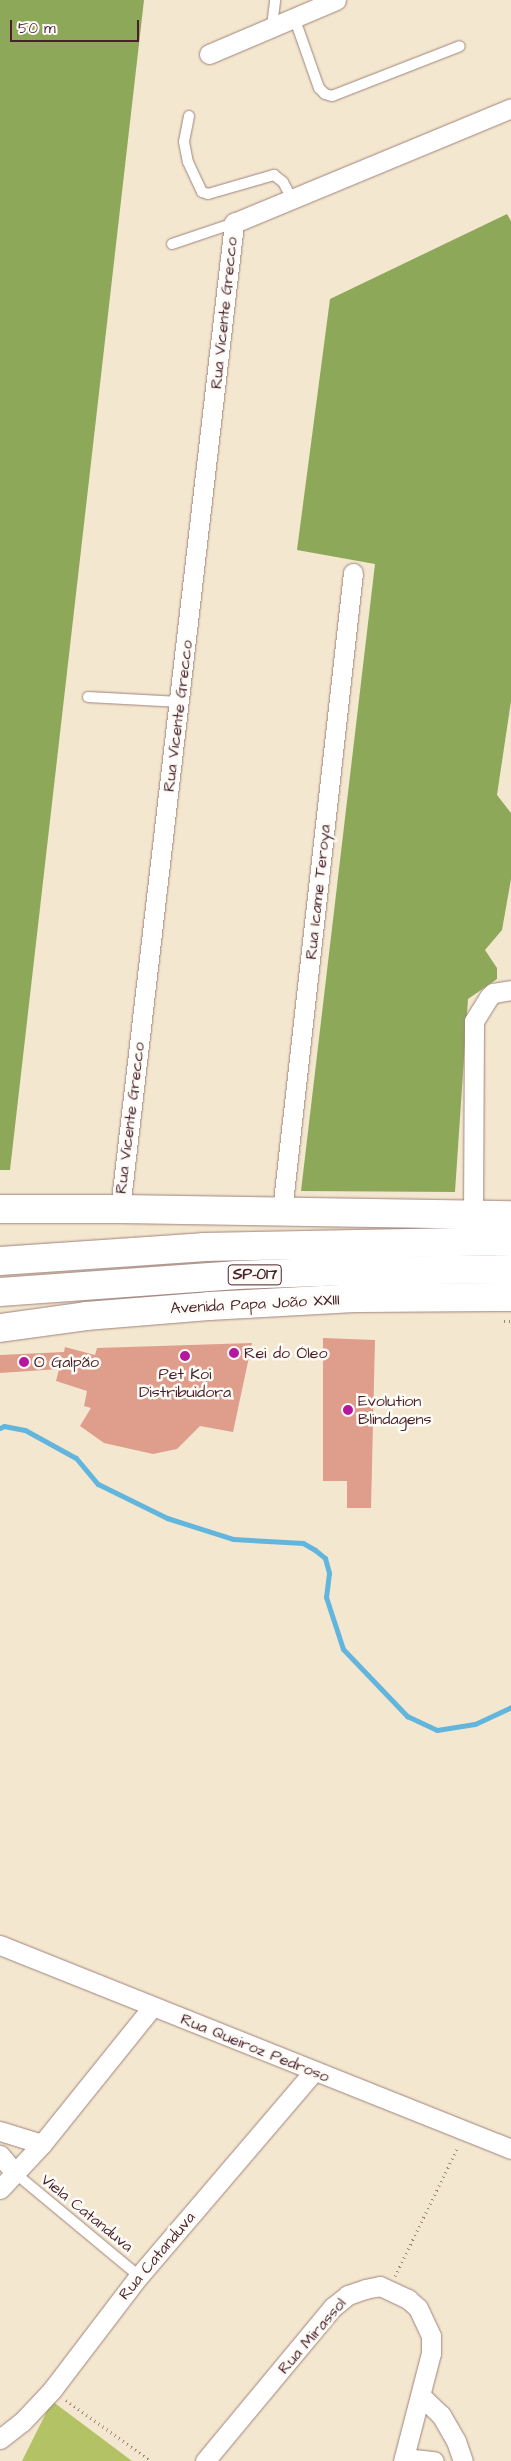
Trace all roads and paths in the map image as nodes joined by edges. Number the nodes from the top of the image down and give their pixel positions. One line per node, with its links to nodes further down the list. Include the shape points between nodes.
1 (275, 0): 4 (lane)
2 (336, 0): 3 (street)
3 (294, 17): 4 (street); 5 (lane, via 319,88 332,96)
4 (272, 26): 6 (street)
5 (460, 46)
6 (209, 54)
7 (511, 108): 9 (street)
8 (189, 116): 9 (lane, via 184,142 188,162 202,192 208,194 274,175 283,182)
9 (292, 199): 10 (street)
10 (234, 223): 11 (lane); 14 (street, Rua Vicente Grecco)
11 (172, 244)
12 (353, 573): 18 (street, Rua Icame Teroya)
13 (88, 696): 14 (lane)
14 (180, 702): 16 (street, Rua Vicente Grecco)
15 (511, 990): 19 (street, via 488,997 474,1020)
16 (120, 1208): 17 (main road); 18 (main road)
17 (0, 1210)
18 (282, 1211): 19 (main road)
19 (474, 1215): 20 (main road)
20 (511, 1215)
21 (511, 1241): 22 (main road, SP-017, via 203,1247)
22 (5, 1259)
23 (511, 1269): 24 (main road, Avenida Papa João XXIII / SP-017, via 238,1275)
24 (4, 1293)
25 (511, 1297): 26 (main road, Avenida Papa João XXIII, via 359,1298 209,1306 86,1316)
26 (0, 1328)
27 (0, 1945): 28 (street, Rua Queiroz Pedroso)
28 (152, 2007): 29 (street, Rua Queiroz Pedroso); 32 (street)
29 (313, 2072): 31 (street, Rua Queiroz Pedroso); 37 (street, Rua Catanduva)
30 (0, 2130): 32 (street)
31 (466, 2131): 33 (street, Rua Queiroz Pedroso); 38 (path)
32 (42, 2144): 35 (street)
33 (511, 2149)
34 (0, 2155): 35 (street)
35 (15, 2173): 36 (street); 37 (lane, Viela Catanduva)
36 (0, 2189)
37 (139, 2276): 39 (street, Rua Catanduva)
38 (389, 2290): 40 (street, Rua Mirassol, via 418,2308 431,2336 431,2353); 44 (street, Rua Mirassol, via 380,2286 365,2288 348,2295 333,2307)
39 (52, 2390): 41 (street, Rua Catanduva, via 22,2422); 43 (path)
40 (421, 2396): 42 (street, Rua Mirassol); 46 (street, via 441,2415)
41 (0, 2438)
42 (404, 2460): 45 (street)
43 (151, 2461)
44 (205, 2461)
45 (434, 2461)
46 (463, 2461)

